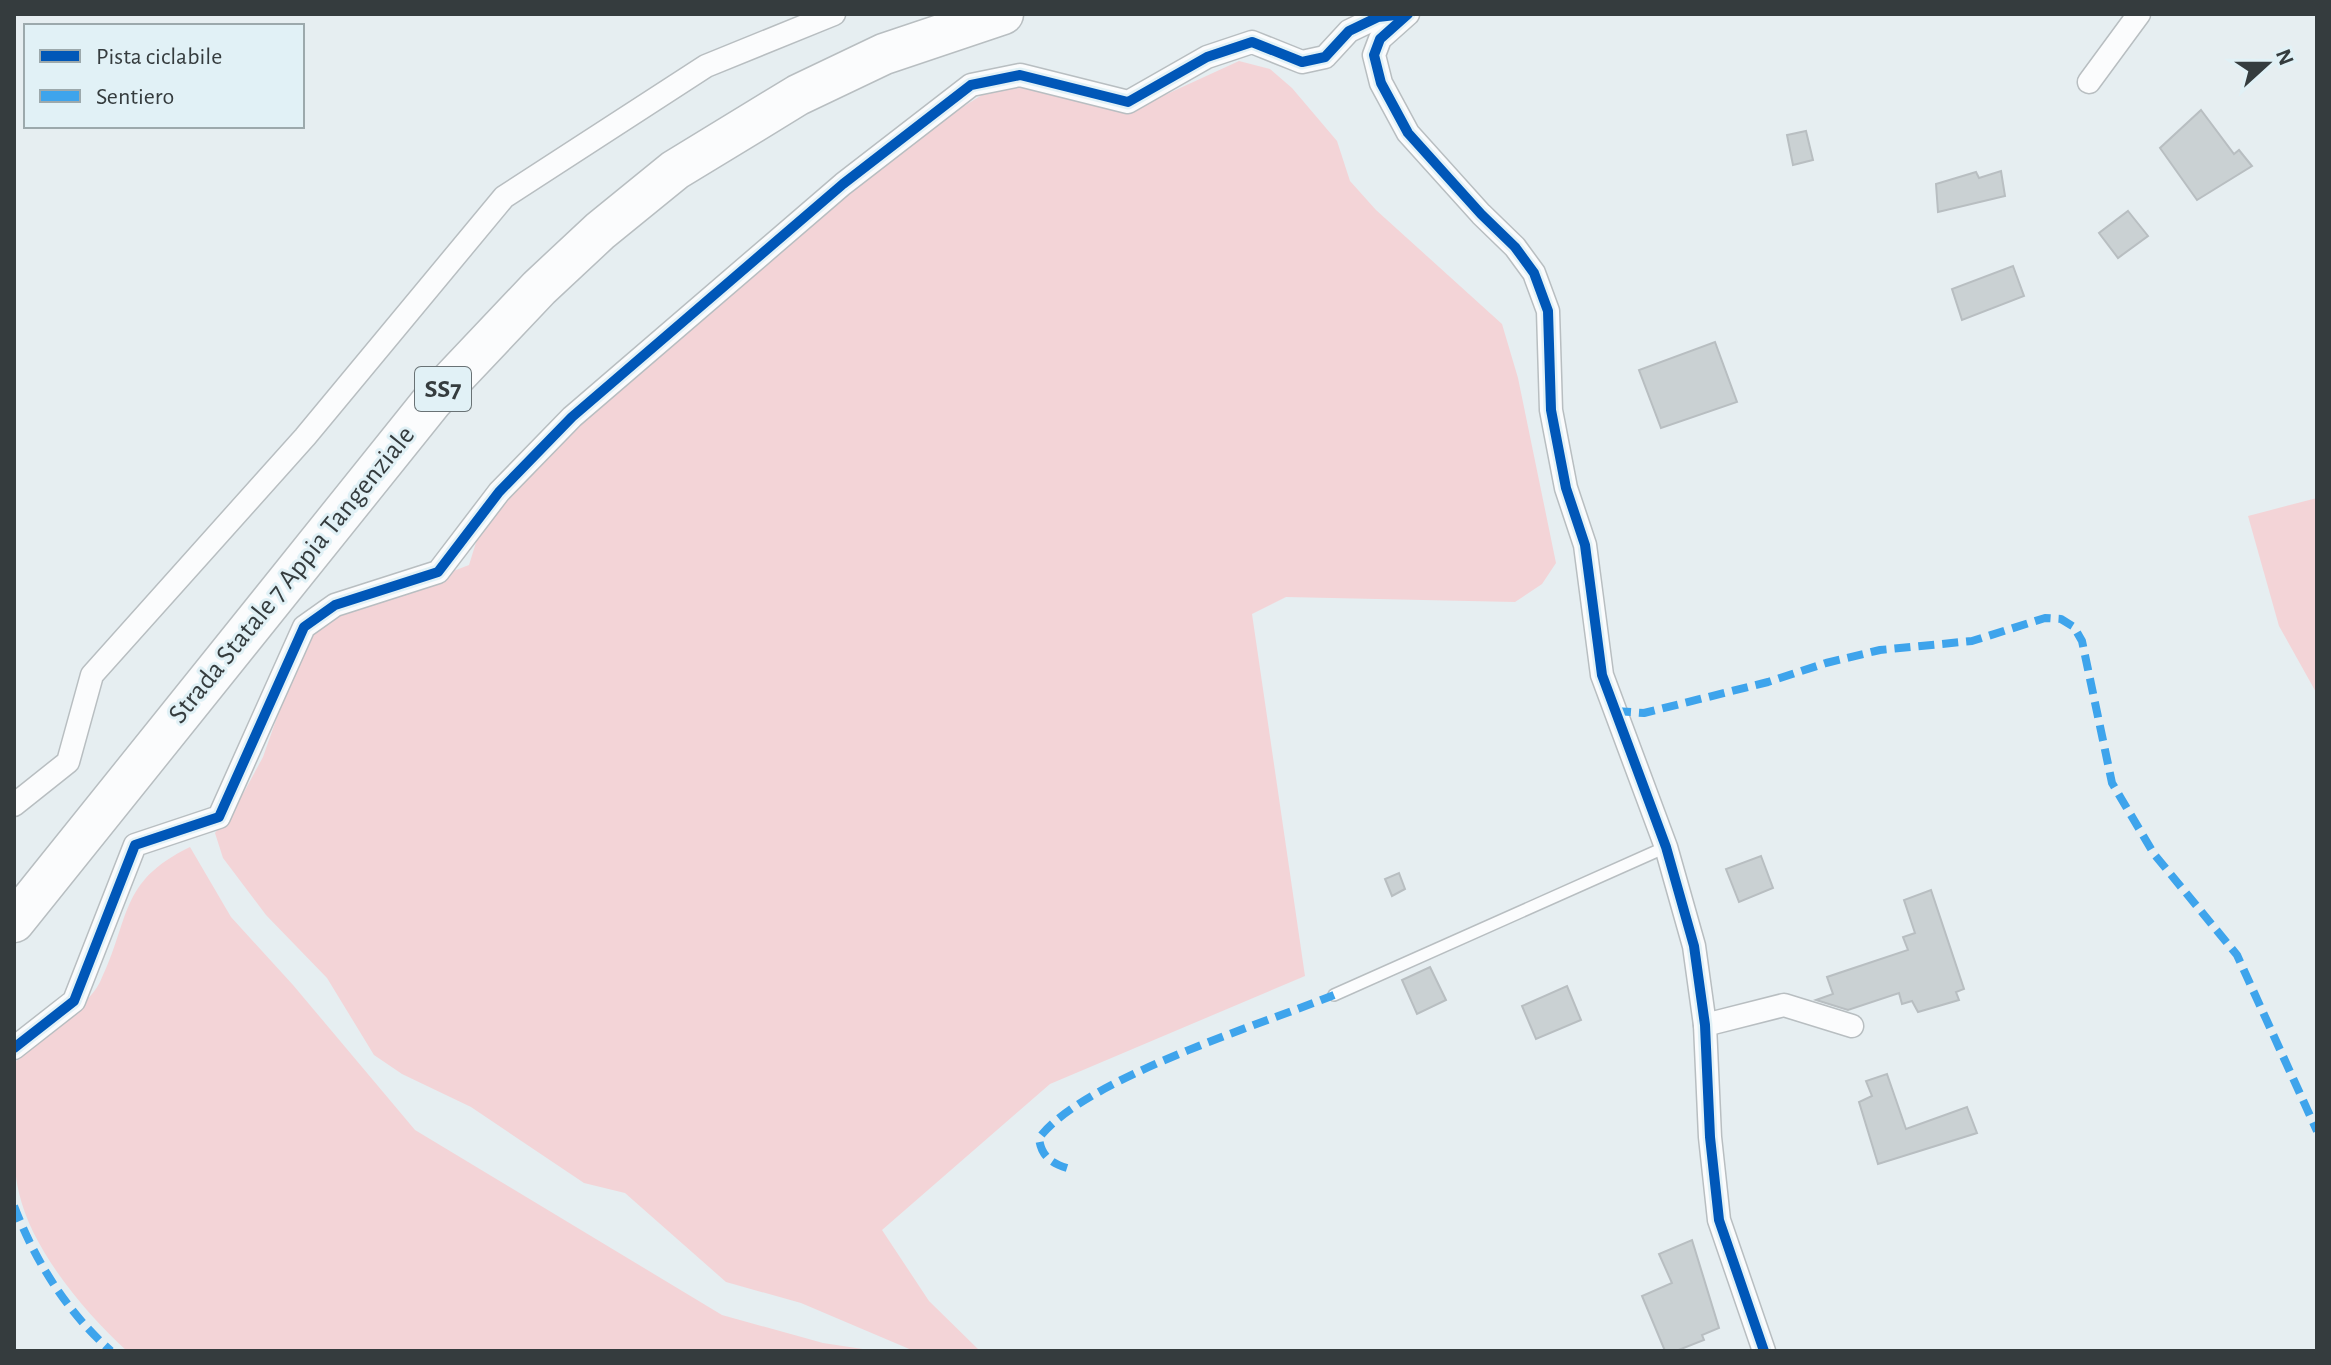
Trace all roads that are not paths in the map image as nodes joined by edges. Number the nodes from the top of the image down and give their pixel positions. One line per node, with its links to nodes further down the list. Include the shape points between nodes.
1 (834, 14): 6 (street, via 706,66 504,197 305,437 92,675 68,762)
2 (1003, 14): 8 (highway, Strada Statale 7 Appia Tangenziale / SS7, via 884,54 798,95 675,170 600,231 432,401)
3 (1406, 14): 7 (street, via 1380,39 1374,55 1381,83 1408,133 1515,247 1534,273 1548,311 1551,410 1566,488 1585,545 1602,675); 12 (street, via 1378,17 1349,31 1325,57 1302,62 1252,42 1207,57 1128,102 1020,75 971,85 843,184 572,417 499,492 438,572 335,605 304,627 219,817 135,845 74,1001)
4 (2139, 14): 5 (street)
5 (2089, 82)
6 (14, 805)
7 (1666, 847): 9 (lane); 10 (street, via 1680,872)
8 (14, 922)
9 (1334, 995)
10 (1705, 1025): 11 (street, via 1784,1005); 13 (street, via 1719,1220)
11 (1852, 1026)
12 (14, 1048)
13 (1764, 1351)

